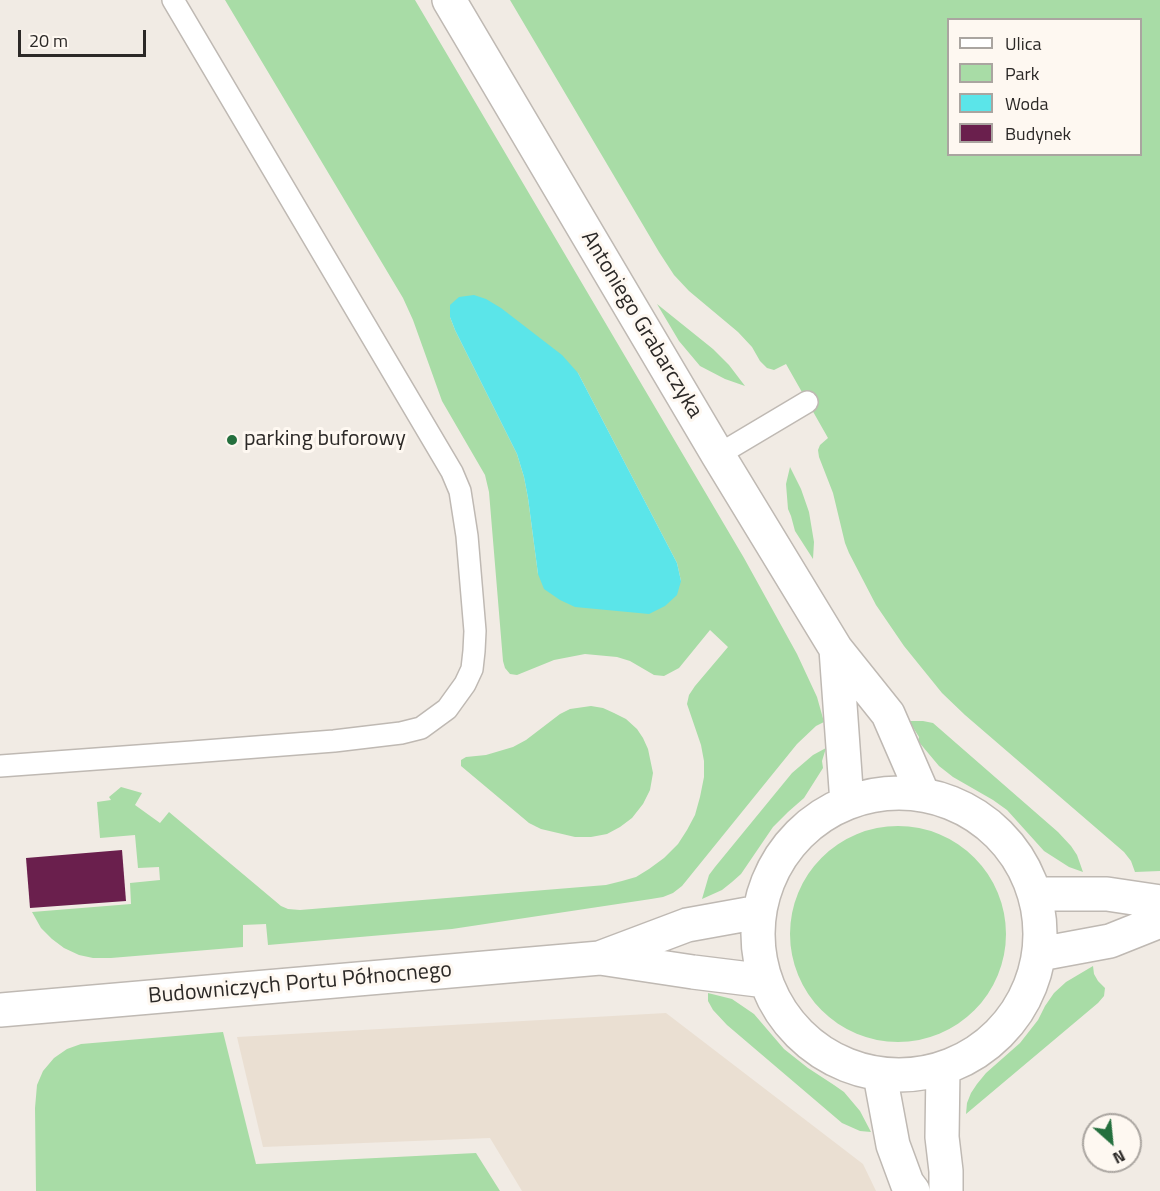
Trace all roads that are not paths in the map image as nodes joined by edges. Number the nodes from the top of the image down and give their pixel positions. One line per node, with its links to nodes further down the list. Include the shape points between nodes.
1 (173, 0): 6 (lane, via 452,472 460,491 467,536 475,631 472,669 447,709 421,728 401,734)
2 (449, 0): 4 (street, Antoniego Grabarczyka)
3 (807, 402): 4 (lane)
4 (718, 454): 5 (street, Antoniego Grabarczyka)
5 (836, 649): 7 (street, Antoniego Grabarczyka, via 888,714); 8 (street, Antoniego Grabarczyka)
6 (0, 766)
7 (921, 790): 8 (street, via 877,794); 9 (street, via 971,812 999,834 1021,862)
8 (847, 803): 11 (street, via 818,818 790,843 770,876)
9 (1035, 894): 10 (street, via 1107,894); 13 (street, via 1041,924)
10 (1160, 902)
11 (759, 912): 14 (street, Budowniczych Portu Północnego, via 687,926); 15 (street, via 758,945)
12 (1160, 921): 13 (street, via 1110,941)
13 (1040, 954): 17 (street, via 1029,992 1008,1026 978,1052)
14 (600, 958): 15 (street, Budowniczych Portu Północnego); 16 (street, Budowniczych Portu Północnego)
15 (766, 981): 18 (street, via 781,1013 808,1043 841,1064)
16 (0, 1010)
17 (943, 1069): 18 (street, via 912,1076); 20 (street)
18 (880, 1075): 19 (street, via 893,1145)
19 (913, 1191)
20 (946, 1191)

